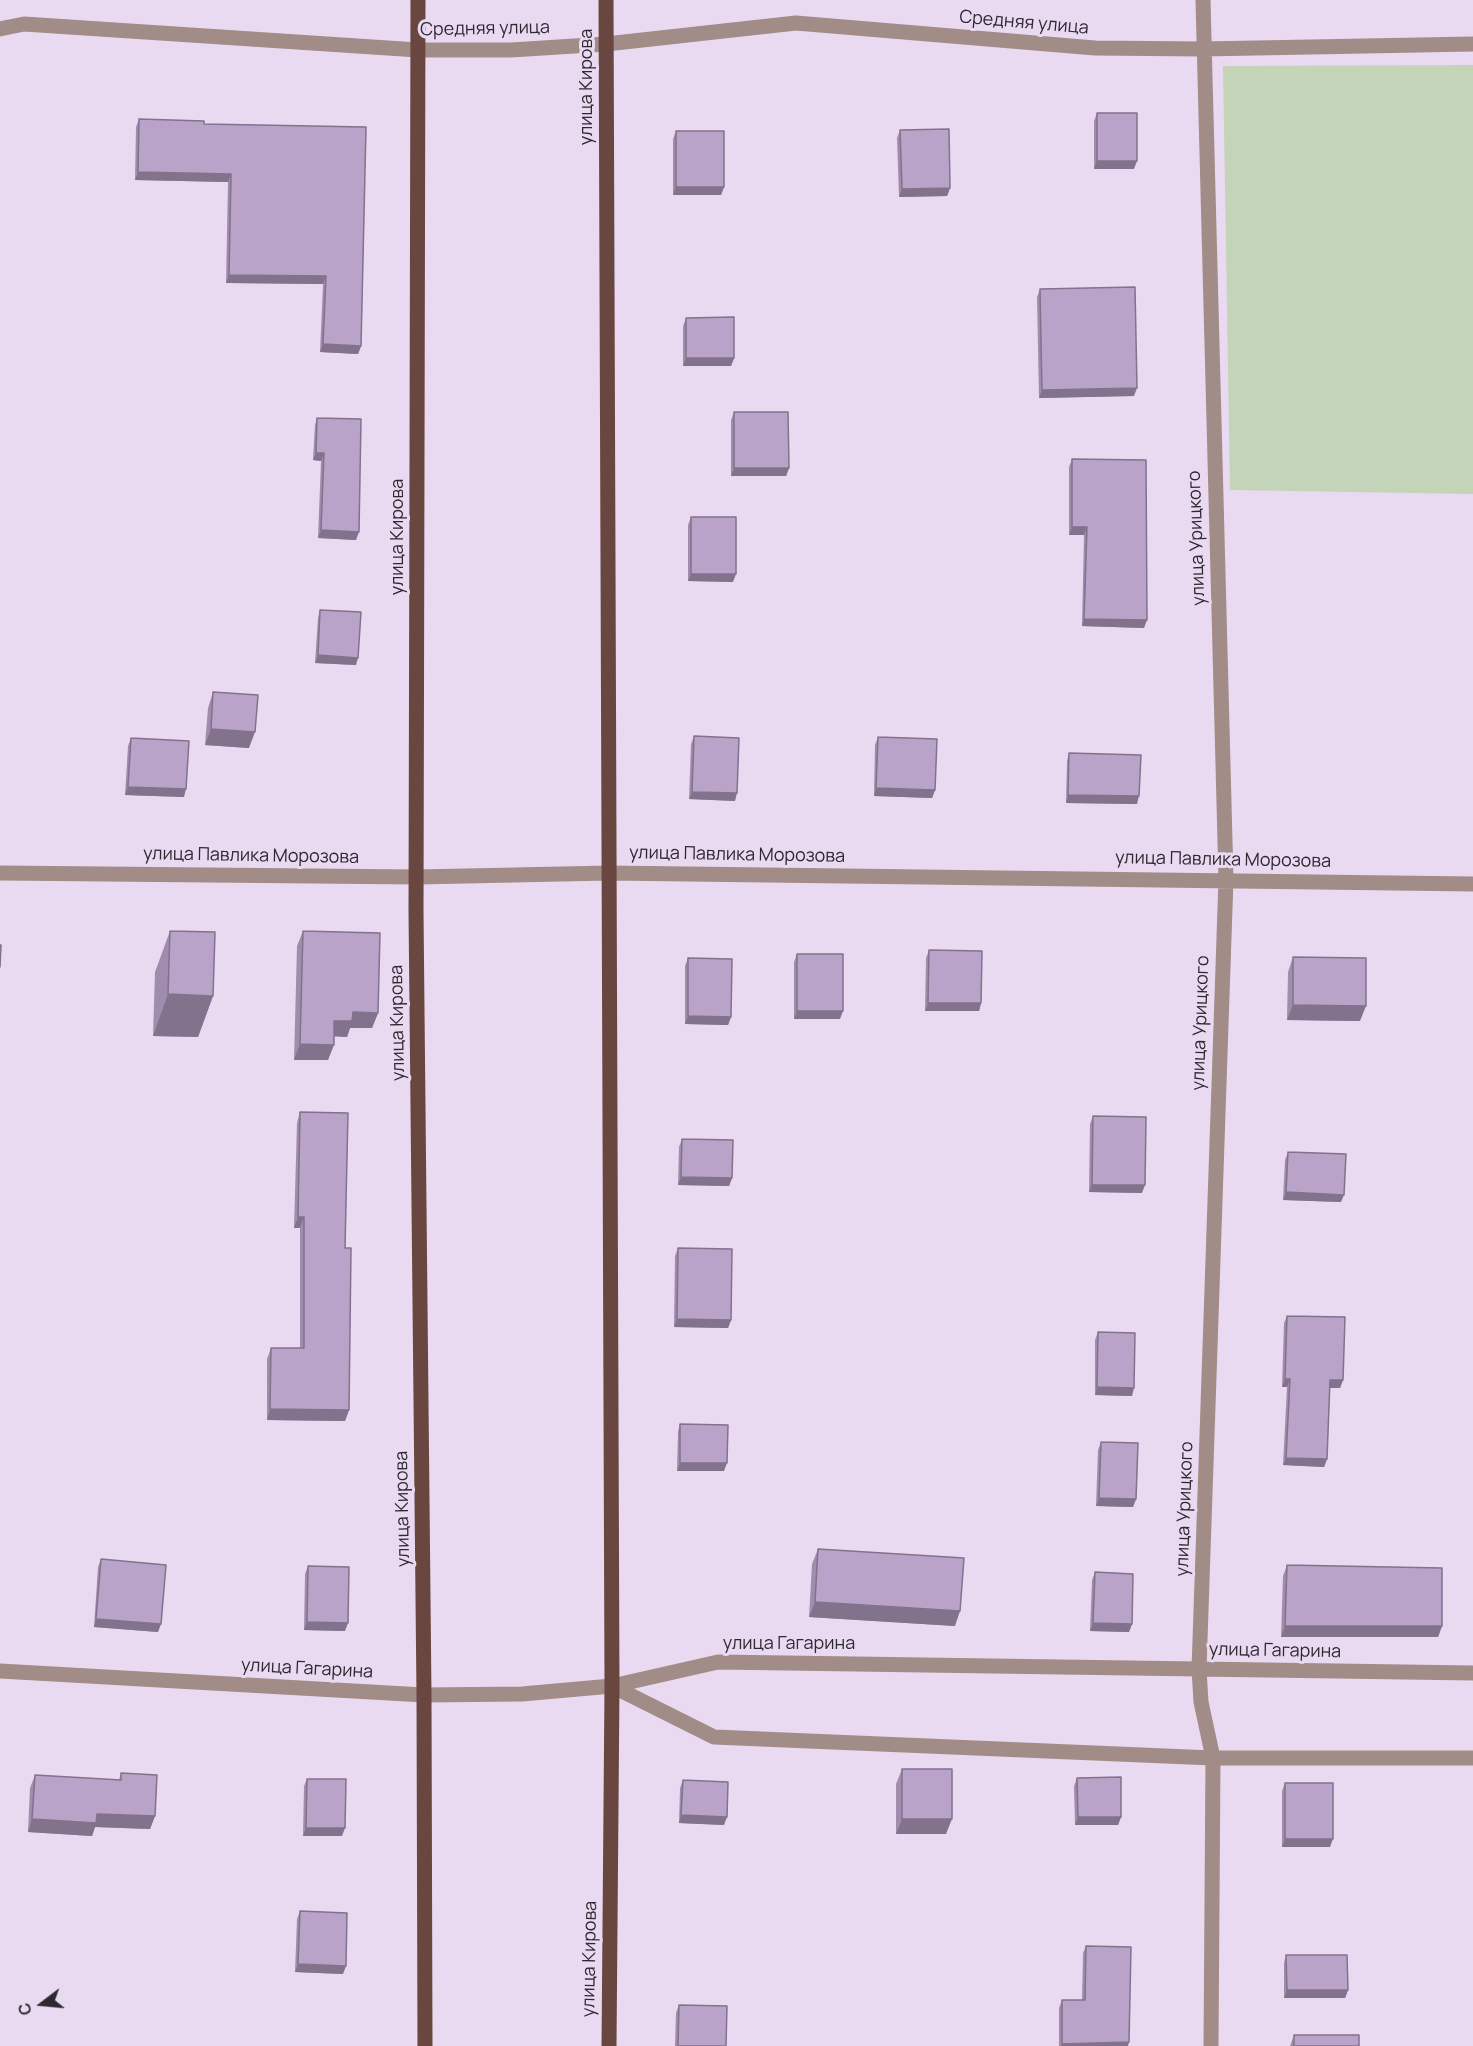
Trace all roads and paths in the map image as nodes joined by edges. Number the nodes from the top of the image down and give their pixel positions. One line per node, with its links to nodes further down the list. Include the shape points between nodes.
1 (418, 0): 8 (main road, улица Кирова)
2 (606, 0): 5 (main road, улица Кирова)
3 (1203, 0): 7 (street, улица Урицкого)
4 (0, 29): 8 (street, Средняя улица, via 24,24)
5 (606, 44): 7 (street, Средняя улица, via 796,24 1095,48); 8 (street, Средняя улица); 10 (main road, улица Кирова)
6 (1473, 44): 7 (street, Средняя улица)
7 (1202, 49): 12 (street, улица Урицкого)
8 (418, 50): 11 (main road, улица Кирова)
9 (0, 873): 11 (street, улица Павлика Морозова)
10 (609, 873): 11 (street, улица Павлика Морозова); 12 (street, улица Павлика Морозова); 17 (main road, улица Кирова)
11 (417, 877): 18 (main road, улица Кирова)
12 (1226, 879): 13 (street, улица Павлика Морозова); 14 (street, улица Урицкого)
13 (1473, 884)
14 (1199, 1670): 16 (street, улица Гагарина); 17 (street, улица Гагарина, via 718,1662); 19 (street, улица Урицкого, via 1201,1702)
15 (0, 1671): 18 (street, улица Гагарина)
16 (1473, 1672)
17 (612, 1686): 18 (street, улица Гагарина, via 522,1694); 19 (street, via 714,1737); 22 (main road, улица Кирова)
18 (424, 1695): 21 (main road, улица Кирова)
19 (1214, 1758): 20 (street); 23 (street, улица Урицкого)
20 (1473, 1758)
21 (425, 2046)
22 (609, 2046)
23 (1211, 2046)

